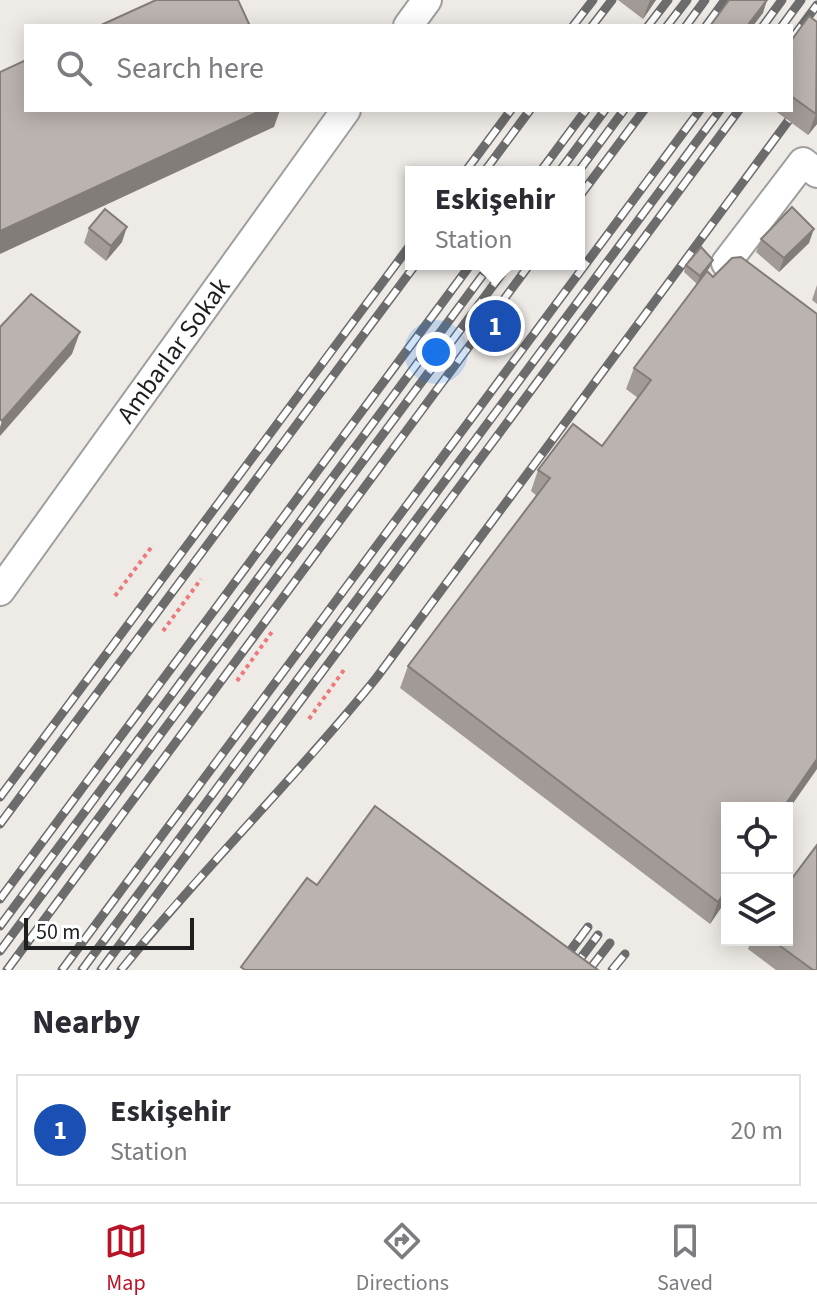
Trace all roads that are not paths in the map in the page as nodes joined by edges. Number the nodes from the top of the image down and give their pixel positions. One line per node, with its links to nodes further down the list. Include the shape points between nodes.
1 (427, 0): 2 (street)
2 (409, 24)
3 (345, 112): 6 (street, Ambarlar Sokak)
4 (812, 159): 5 (street)
5 (726, 263)
6 (0, 591)

